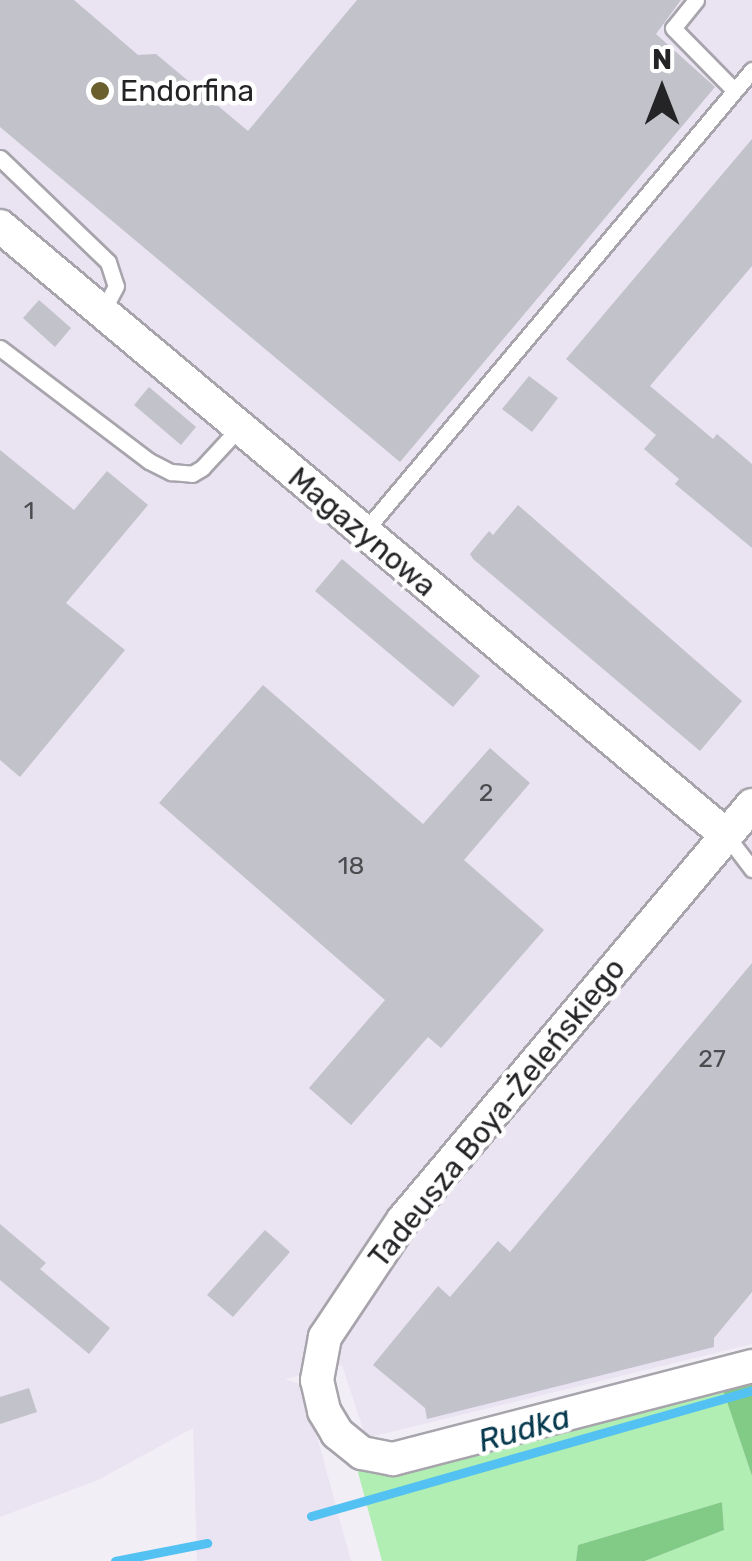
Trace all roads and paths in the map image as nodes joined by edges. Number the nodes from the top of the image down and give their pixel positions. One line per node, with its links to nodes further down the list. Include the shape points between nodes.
1 (696, 0): 3 (lane, via 672,28)
2 (752, 70): 3 (lane)
3 (734, 90): 9 (lane)
4 (0, 158): 6 (lane, via 108,262 116,286)
5 (0, 226): 6 (street, Magazynowa)
6 (102, 312): 8 (street, Magazynowa)
7 (0, 348): 8 (lane, via 171,472 202,468)
8 (240, 428): 9 (street, Magazynowa)
9 (363, 532): 11 (street, Magazynowa)
10 (752, 805): 11 (street, Tadeusza Boya-Żeleńskiego)
11 (726, 835): 12 (lane); 13 (street, Tadeusza Boya-Żeleńskiego, via 404,1220 325,1338 317,1380 337,1434 362,1452 393,1459)
12 (752, 869)
13 (752, 1366)

